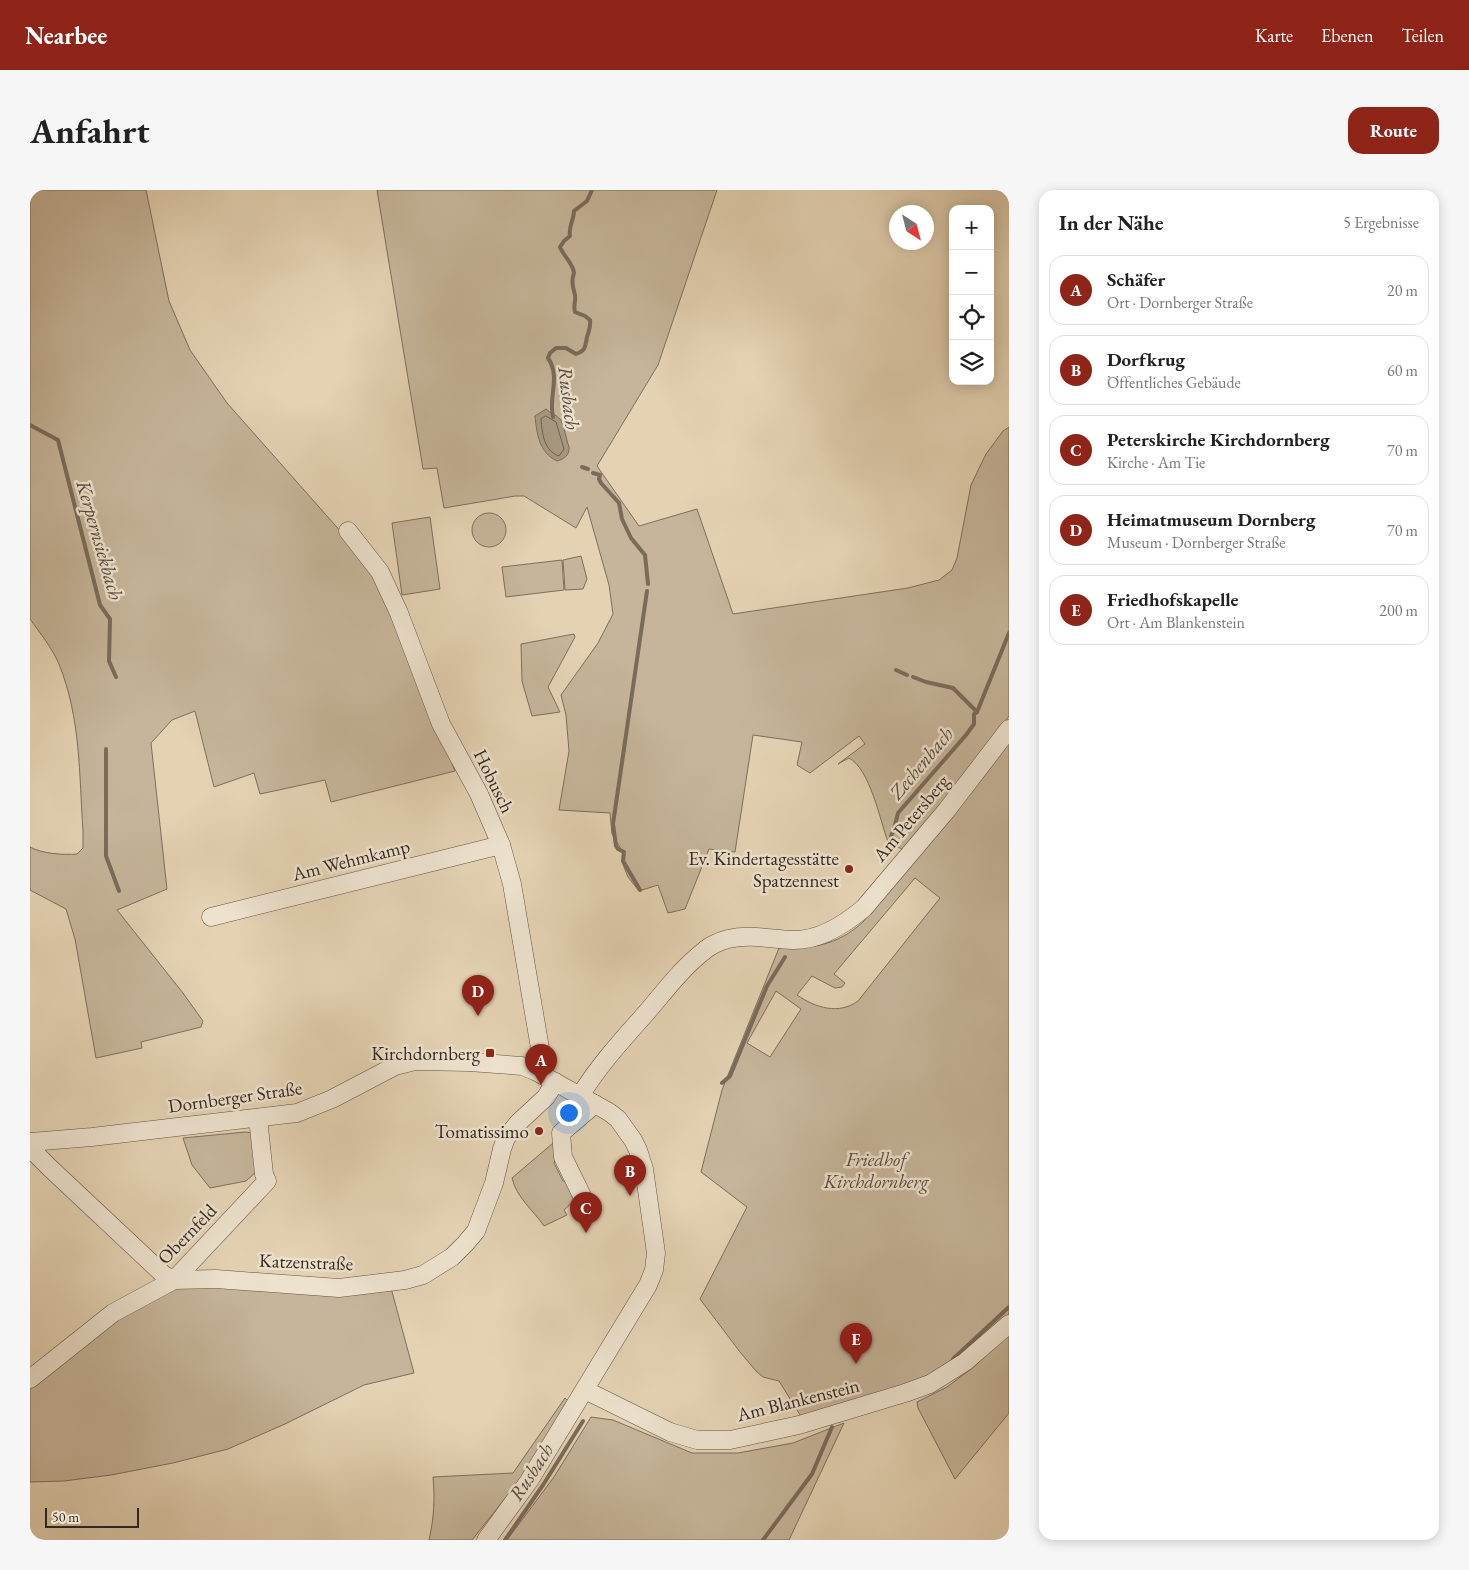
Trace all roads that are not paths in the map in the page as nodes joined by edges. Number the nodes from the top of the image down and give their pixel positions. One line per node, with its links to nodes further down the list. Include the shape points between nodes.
1 (348, 531): 3 (street, Hobusch, via 380,572 441,724 479,794)
2 (1009, 729): 7 (street, Am Petersberg, via 946,811 855,916 828,932 812,937 794,940 755,936 727,939 705,949 593,1075)
3 (501, 845): 4 (street, Am Wehmkamp); 5 (street, Hobusch, via 512,884 541,1054)
4 (211, 917)
5 (535, 1071): 6 (street, Dornberger Straße); 8 (street, Dornberger Straße, via 509,1064 415,1061 395,1066 308,1109)
6 (555, 1082): 7 (street, Dornberger Straße); 11 (street, Katzenstraße, via 506,1138 476,1231 452,1257 423,1276 339,1288 216,1278)
7 (588, 1100): 10 (street, Am Petersberg, via 561,1133 563,1157); 14 (street, Dornberger Straße, via 618,1119 638,1150 644,1169 656,1253 648,1285)
8 (258, 1118): 9 (street, Dornberger Straße); 11 (street, Obernfeld, via 267,1181)
9 (31, 1142): 11 (street, via 37,1155 50,1168 164,1275)
10 (588, 1208)
11 (174, 1280): 13 (street, Obernfeld, via 113,1313)
12 (1009, 1324): 14 (street, Am Blankenstein, via 965,1362 930,1384 799,1426 730,1440 697,1440 670,1432)
13 (30, 1379)
14 (585, 1390): 15 (street, Dornberger Straße, via 529,1481)
15 (486, 1540)

